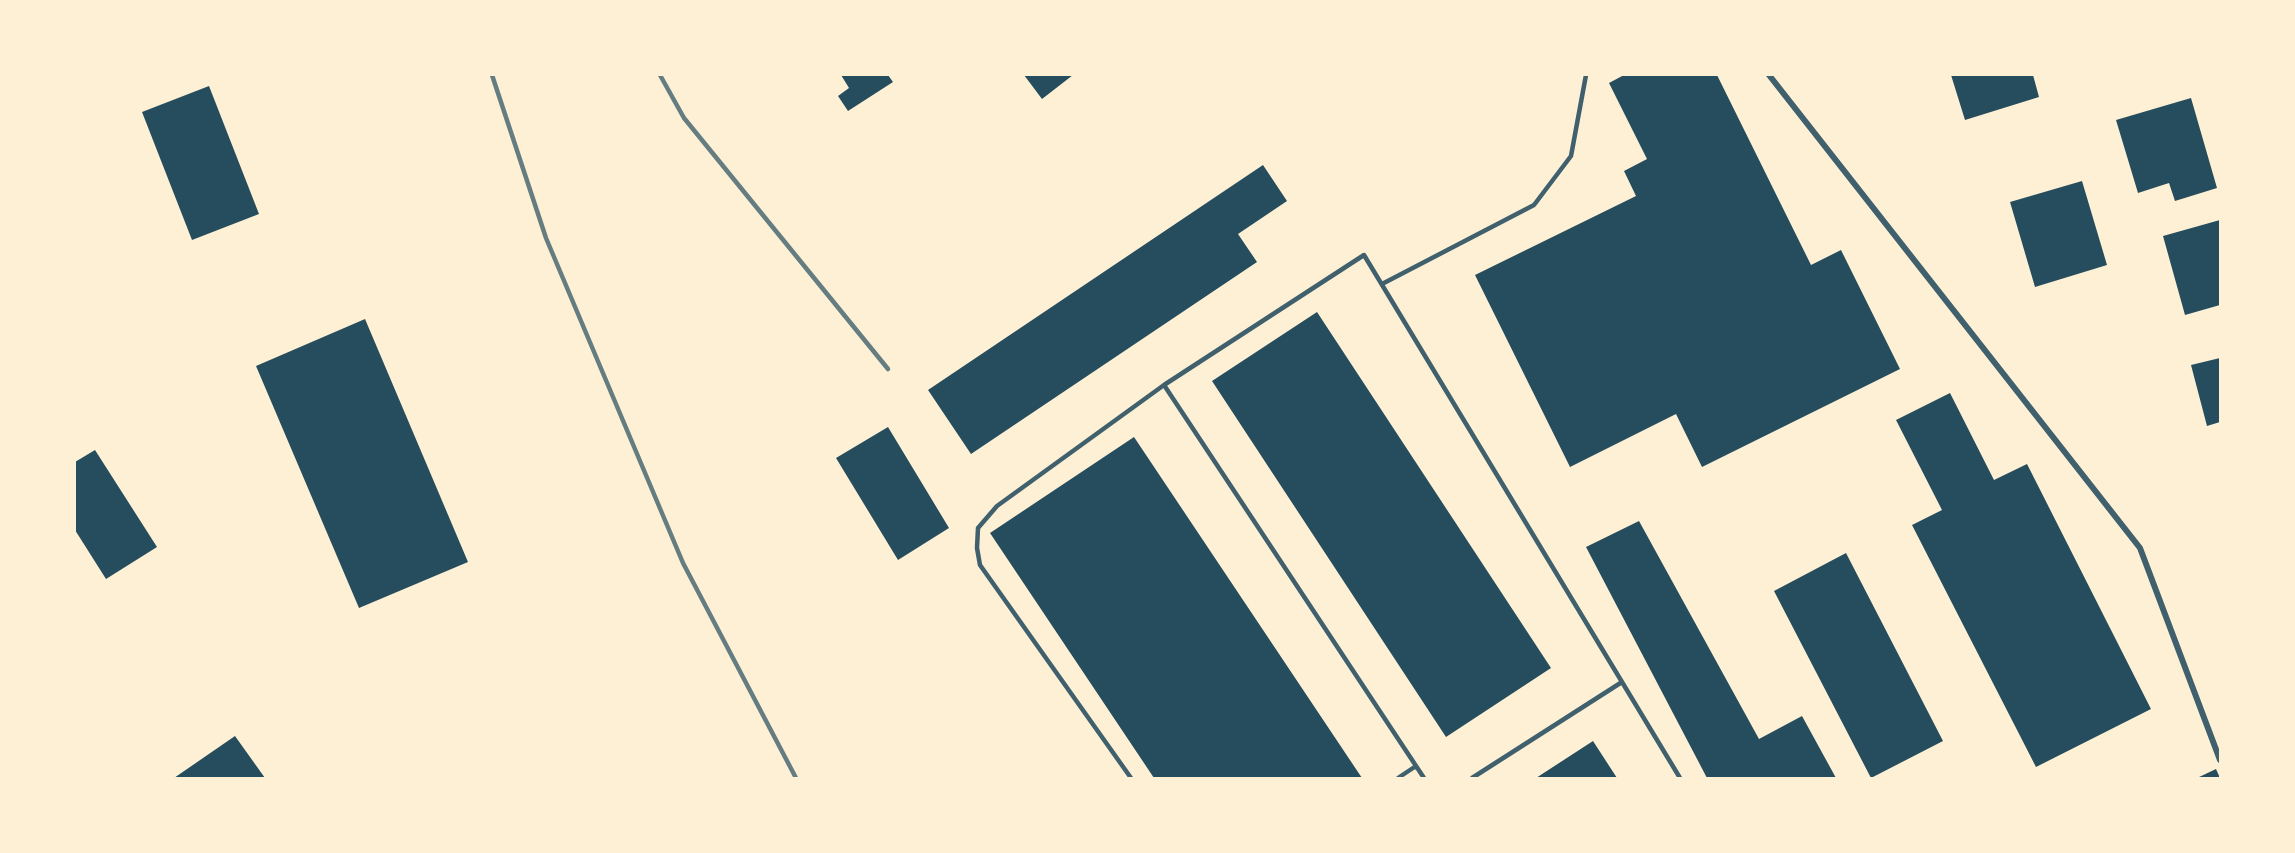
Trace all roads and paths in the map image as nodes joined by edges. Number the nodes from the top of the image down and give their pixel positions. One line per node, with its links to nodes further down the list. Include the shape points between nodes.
1 (1586, 75): 3 (lane, via 1571,156 1534,205)
2 (1769, 75): 6 (street, via 2140,548)
3 (1382, 284): 4 (lane, via 1364,255); 5 (lane)
4 (1164, 385): 7 (lane); 8 (lane, via 997,506 978,528 976,548 980,566)
5 (1622, 682): 11 (lane); 12 (lane)
6 (2220, 758)
7 (1416, 766): 9 (lane); 10 (lane)
8 (1131, 778)
9 (1398, 778)
10 (1424, 778)
11 (1472, 778)
12 (1680, 778)

